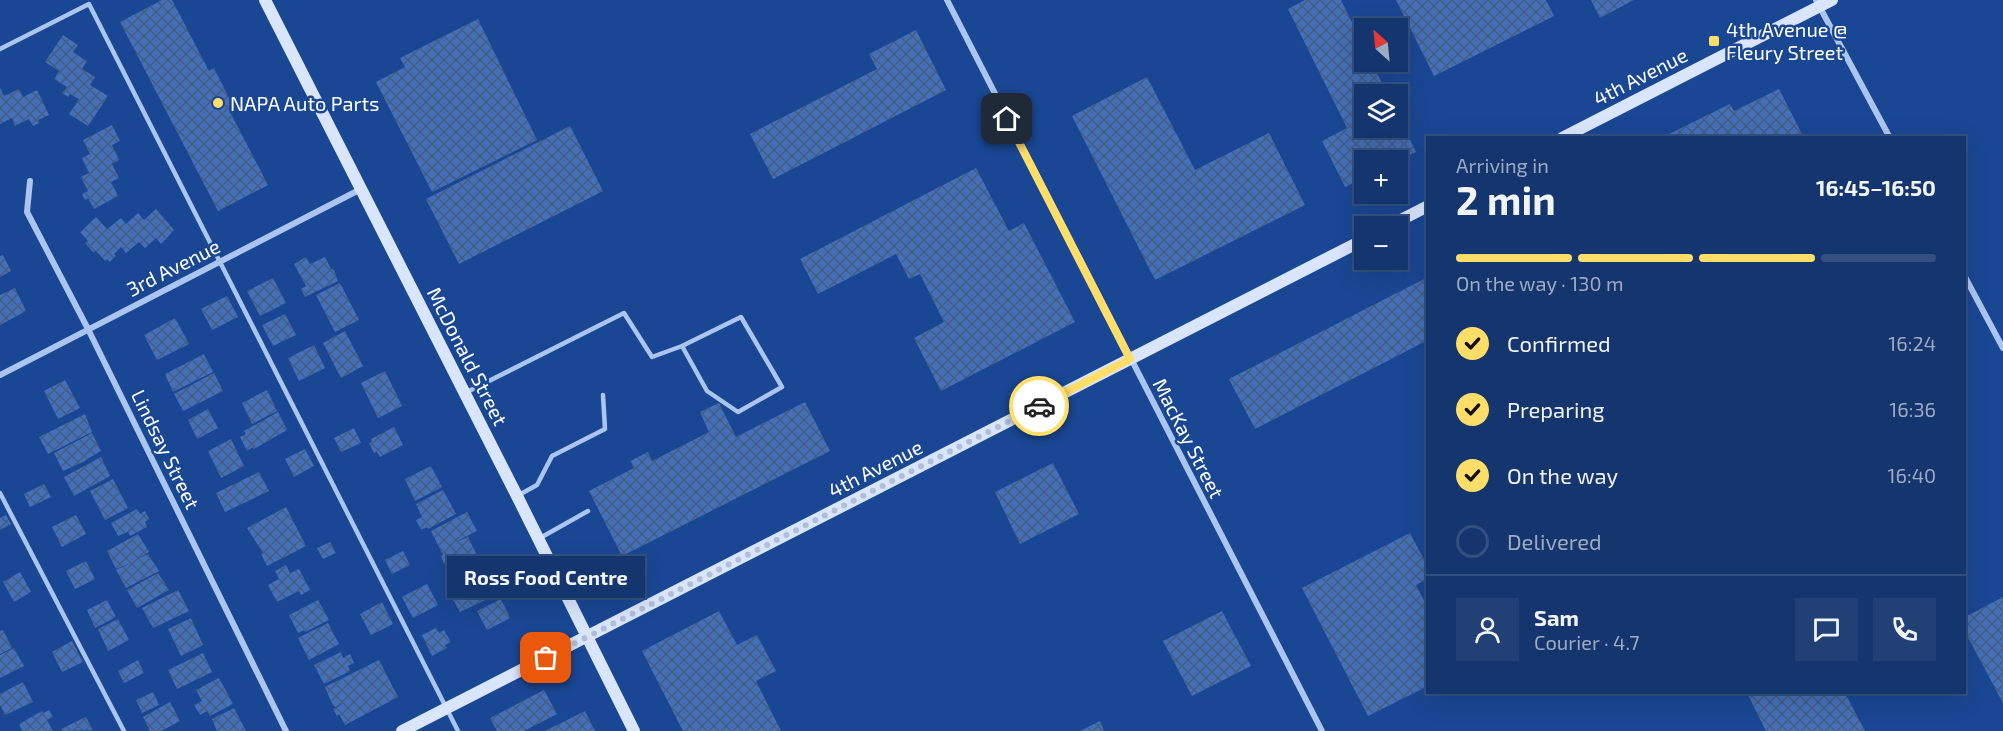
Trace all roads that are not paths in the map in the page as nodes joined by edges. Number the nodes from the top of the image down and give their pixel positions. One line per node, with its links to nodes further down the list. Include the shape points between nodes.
1 (265, 0): 9 (street, McDonald Street)
2 (947, 0): 18 (street, MacKay Street)
3 (1832, 0): 4 (street, 4th Avenue)
4 (1818, 3): 6 (street, 4th Avenue); 7 (street)
5 (0, 49): 13 (lane, via 89,4)
6 (1566, 136)
7 (1889, 136)
8 (30, 181): 15 (street, Lindsay Street, via 27,212)
9 (361, 189): 13 (street, 3rd Avenue); 20 (street, McDonald Street)
10 (1426, 207): 11 (street)
11 (1408, 216)
12 (1354, 245): 18 (street, 4th Avenue)
13 (220, 261): 15 (street, 3rd Avenue); 27 (lane)
14 (1966, 279): 17 (street)
15 (88, 329): 19 (street, 3rd Avenue); 29 (street, Lindsay Street)
16 (682, 346): 16 (lane, via 741,318 782,387 738,412 707,391); 20 (lane, via 652,357 624,313)
17 (2003, 348)
18 (1130, 359): 26 (street, 4th Avenue); 33 (street, MacKay Street)
19 (0, 375)
20 (465, 393): 23 (street, McDonald Street)
21 (603, 395): 23 (lane, via 605,429 552,456 537,485)
22 (0, 493): 28 (lane)
23 (517, 496): 25 (street, McDonald Street)
24 (588, 511): 25 (lane)
25 (538, 539): 26 (street, McDonald Street)
26 (586, 637): 27 (street, 4th Avenue); 32 (street, McDonald Street)
27 (447, 708): 30 (street, 4th Avenue); 31 (lane)
28 (123, 731)
29 (286, 731)
30 (402, 731)
31 (458, 731)
32 (634, 731)
33 (1322, 731)

